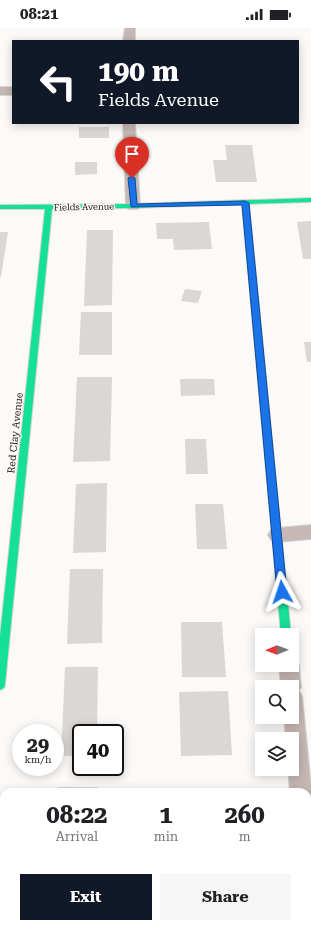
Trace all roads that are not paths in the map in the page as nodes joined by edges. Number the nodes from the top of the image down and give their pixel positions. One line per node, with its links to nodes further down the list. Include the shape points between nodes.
1 (130, 28): 2 (street)
2 (129, 40)
3 (0, 91): 4 (street)
4 (12, 91)
5 (129, 124): 8 (street)
6 (311, 200): 7 (street, Fields Avenue)
7 (245, 203): 8 (street, Fields Avenue); 12 (street)
8 (133, 206): 10 (street, Fields Avenue)
9 (0, 207): 10 (street, Fields Avenue)
10 (49, 207): 13 (street, Red Clay Avenue)
11 (311, 532): 12 (street)
12 (277, 535): 14 (street)
13 (5, 582): 15 (street, Red Clay Avenue)
14 (285, 628)
15 (0, 685)
16 (295, 724): 17 (street)
17 (301, 788)

